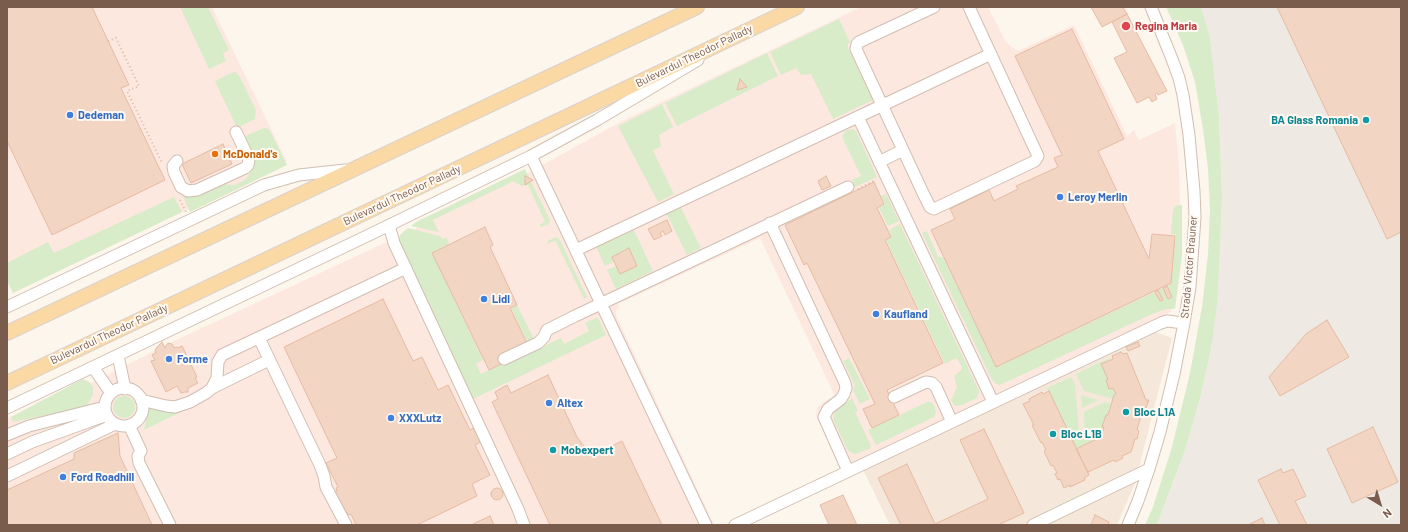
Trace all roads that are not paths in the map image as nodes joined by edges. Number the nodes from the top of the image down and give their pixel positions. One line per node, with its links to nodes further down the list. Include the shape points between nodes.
1 (697, 7): 15 (main road)
2 (797, 7): 6 (main road, Bulevardul Theodor Pallady)
3 (934, 7): 8 (street, via 857,44 856,52)
4 (969, 7): 7 (street)
5 (1151, 7): 23 (street, Strada Victor Brauner, via 1179,78 1189,135 1195,217)
6 (730, 38): 12 (street, via 661,83); 30 (main road, Bulevardul Theodor Pallady)
7 (991, 54): 8 (street); 11 (street, via 1038,156 1035,161 934,209 930,207)
8 (882, 106): 9 (street); 11 (street)
9 (858, 117): 14 (street); 19 (street)
10 (236, 132): 13 (street, via 249,159 245,168 197,190 188,191 181,187 174,172 173,166)
11 (903, 150): 14 (street)
12 (531, 156): 18 (street); 19 (street)
13 (177, 161)
14 (880, 162): 36 (street)
15 (352, 170): 22 (street, via 299,175 264,185); 24 (main road)
16 (848, 187): 17 (street)
17 (770, 223): 21 (street); 45 (street, via 845,383 846,388 841,399 828,409 824,417)
18 (389, 225): 20 (street); 26 (street)
19 (576, 250): 21 (street)
20 (406, 268): 25 (street); 49 (street)
21 (601, 303): 27 (street, via 547,330 540,342); 50 (street)
22 (7, 307)
23 (1184, 323): 36 (street, via 1161,323); 44 (street, Strada Victor Brauner, via 1168,402)
24 (7, 334)
25 (259, 338): 28 (street); 32 (street, via 219,358 218,378)
26 (118, 355): 29 (street); 31 (street)
27 (504, 359)
28 (269, 360): 32 (street); 48 (street, via 320,465 326,487)
29 (93, 367): 33 (street); 37 (street)
30 (7, 383)
31 (125, 388): 33 (street); 35 (street, via 135,392)
32 (212, 388): 35 (street, via 190,402 175,406)
33 (111, 393): 38 (street, via 106,402)
34 (894, 397): 39 (street, via 926,382 932,383)
35 (141, 400): 41 (street, via 142,412 135,422)
36 (993, 402): 39 (street)
37 (7, 408)
38 (106, 411): 40 (street); 42 (street, via 29,426); 43 (street)
39 (952, 422): 45 (street)
40 (115, 424): 41 (street); 46 (street)
41 (129, 425): 47 (street, via 141,451 138,460)
42 (7, 435)
43 (7, 454)
44 (1149, 469): 52 (street); 53 (street, Strada Victor Brauner)
45 (848, 471): 51 (street)
46 (7, 476)
47 (170, 525)
48 (346, 525)
49 (524, 525)
50 (706, 525)
51 (736, 525)
52 (1033, 525)
53 (1128, 525)

